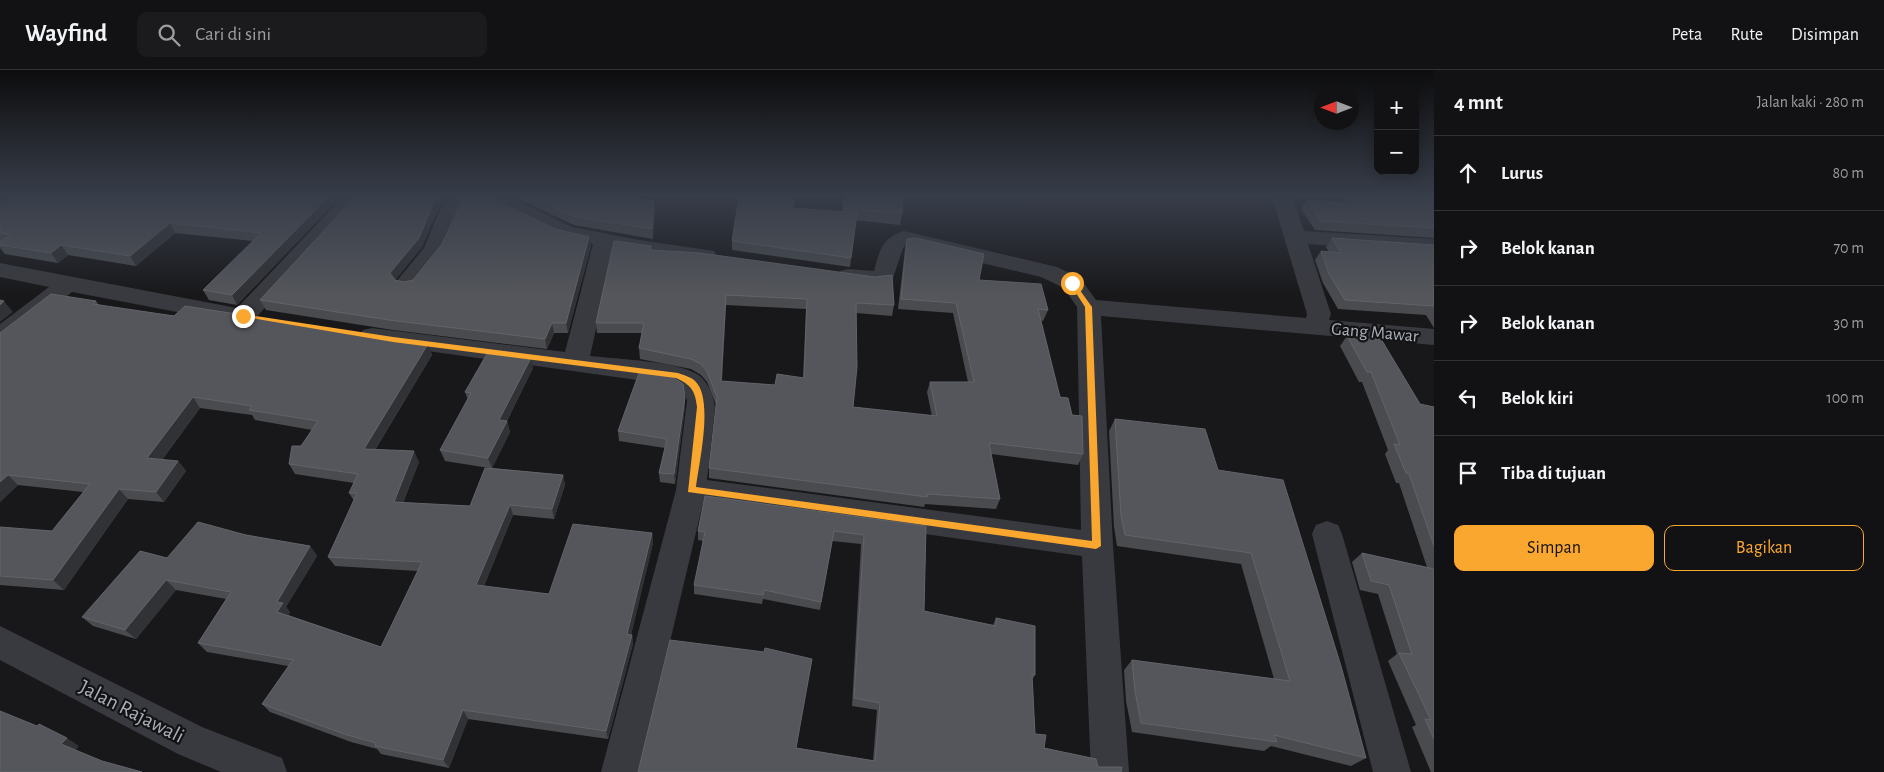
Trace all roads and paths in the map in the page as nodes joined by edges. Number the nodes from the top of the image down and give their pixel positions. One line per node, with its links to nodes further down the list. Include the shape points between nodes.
1 (324, 230): 14 (street)
2 (441, 230): 12 (street, via 437,244)
3 (561, 230): 6 (street)
4 (1292, 230): 5 (street)
5 (1294, 237): 7 (street); 16 (street, via 1319,314)
6 (605, 241): 8 (street); 20 (street)
7 (1434, 246)
8 (724, 259)
9 (0, 270): 11 (street)
10 (823, 272): 13 (street, via 880,278 887,268 891,247 895,241 904,238 1049,272 1072,283)
11 (68, 284): 14 (street); 18 (street)
12 (407, 284)
13 (1089, 307): 16 (street, Gang Mawar); 23 (street)
14 (243, 316): 15 (street)
15 (266, 320)
16 (1316, 327): 19 (street, Gang Mawar)
17 (348, 332): 20 (street)
18 (0, 336)
19 (1434, 337)
20 (576, 361): 21 (street, via 678,376 692,383 699,393 701,407)
21 (691, 490): 23 (street); 26 (street)
22 (1326, 534): 28 (street)
23 (1096, 546): 27 (street)
24 (0, 642): 25 (street, Jalan Rajawali, via 191,741)
25 (268, 772)
26 (620, 772)
27 (1110, 772)
28 (1392, 772)

